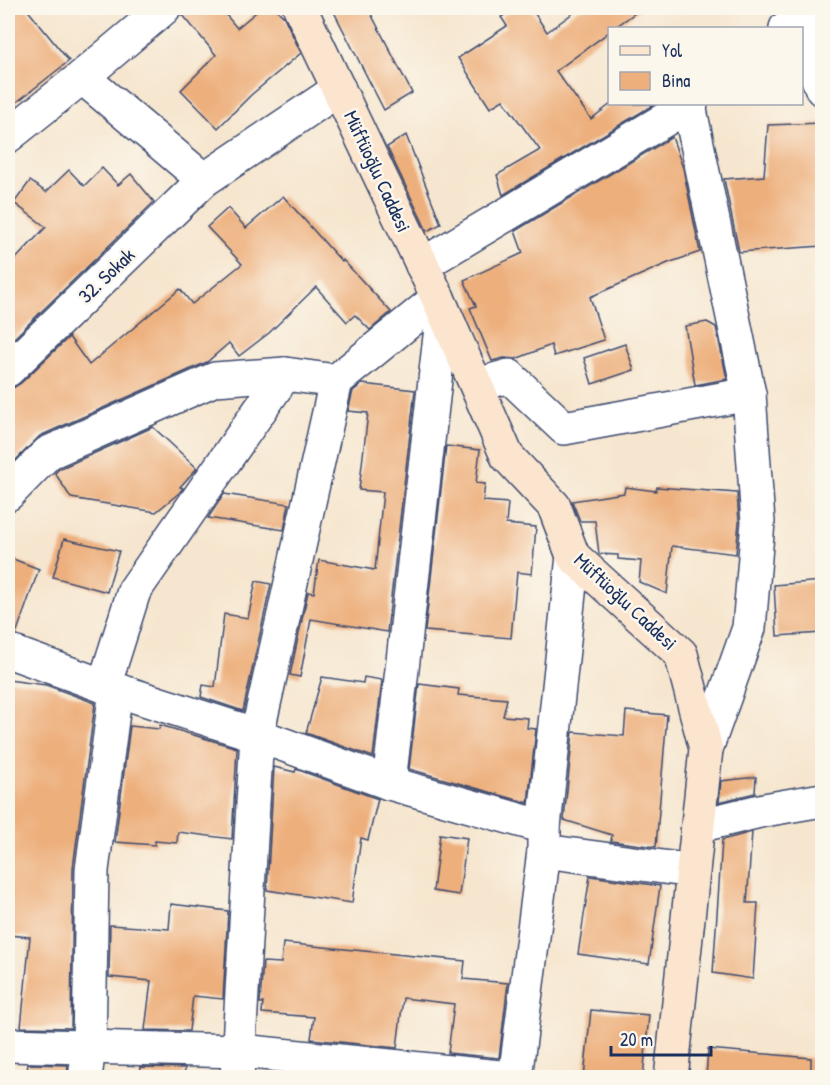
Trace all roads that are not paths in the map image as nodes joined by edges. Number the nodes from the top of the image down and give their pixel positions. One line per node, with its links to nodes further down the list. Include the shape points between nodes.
1 (164, 8): 4 (street)
2 (300, 8): 5 (street, Müftüoğlu Caddesi)
3 (803, 40): 6 (street)
4 (82, 77): 9 (street); 10 (street)
5 (339, 89): 10 (street, 32. Sokak); 11 (street, Müftüoğlu Caddesi)
6 (822, 89)
7 (688, 105): 11 (street)
8 (690, 105): 17 (street)
9 (8, 136)
10 (204, 180): 13 (street, 32. Sokak)
11 (422, 265): 12 (street, Müftüoğlu Caddesi)
12 (440, 304): 15 (street); 16 (street, Müftüoğlu Caddesi); 24 (street)
13 (8, 370)
14 (285, 374): 15 (street); 18 (street, via 204,384 48,453); 21 (street, via 134,591)
15 (336, 381): 22 (street)
16 (477, 386): 17 (street, via 509,376 564,428); 19 (street, Müftüoğlu Caddesi, via 507,456 554,506)
17 (749, 394): 23 (street, via 758,522 749,628)
18 (8, 494)
19 (573, 556): 23 (street, Müftüoğlu Caddesi, via 681,654); 27 (street)
20 (8, 651): 21 (street)
21 (110, 688): 22 (street); 30 (street, via 92,870)
22 (256, 735): 24 (street); 31 (street)
23 (706, 749): 26 (street, Müftüoğlu Caddesi)
24 (389, 783): 27 (street)
25 (822, 800): 26 (street)
26 (698, 826): 28 (street, Müftüoğlu Caddesi)
27 (544, 839): 28 (street); 34 (street)
28 (693, 872): 35 (street, Müftüoğlu Caddesi)
29 (8, 1045): 30 (street)
30 (87, 1062): 31 (street)
31 (238, 1064): 32 (street)
32 (395, 1072): 33 (street)
33 (510, 1077)
34 (516, 1077)
35 (671, 1077)

